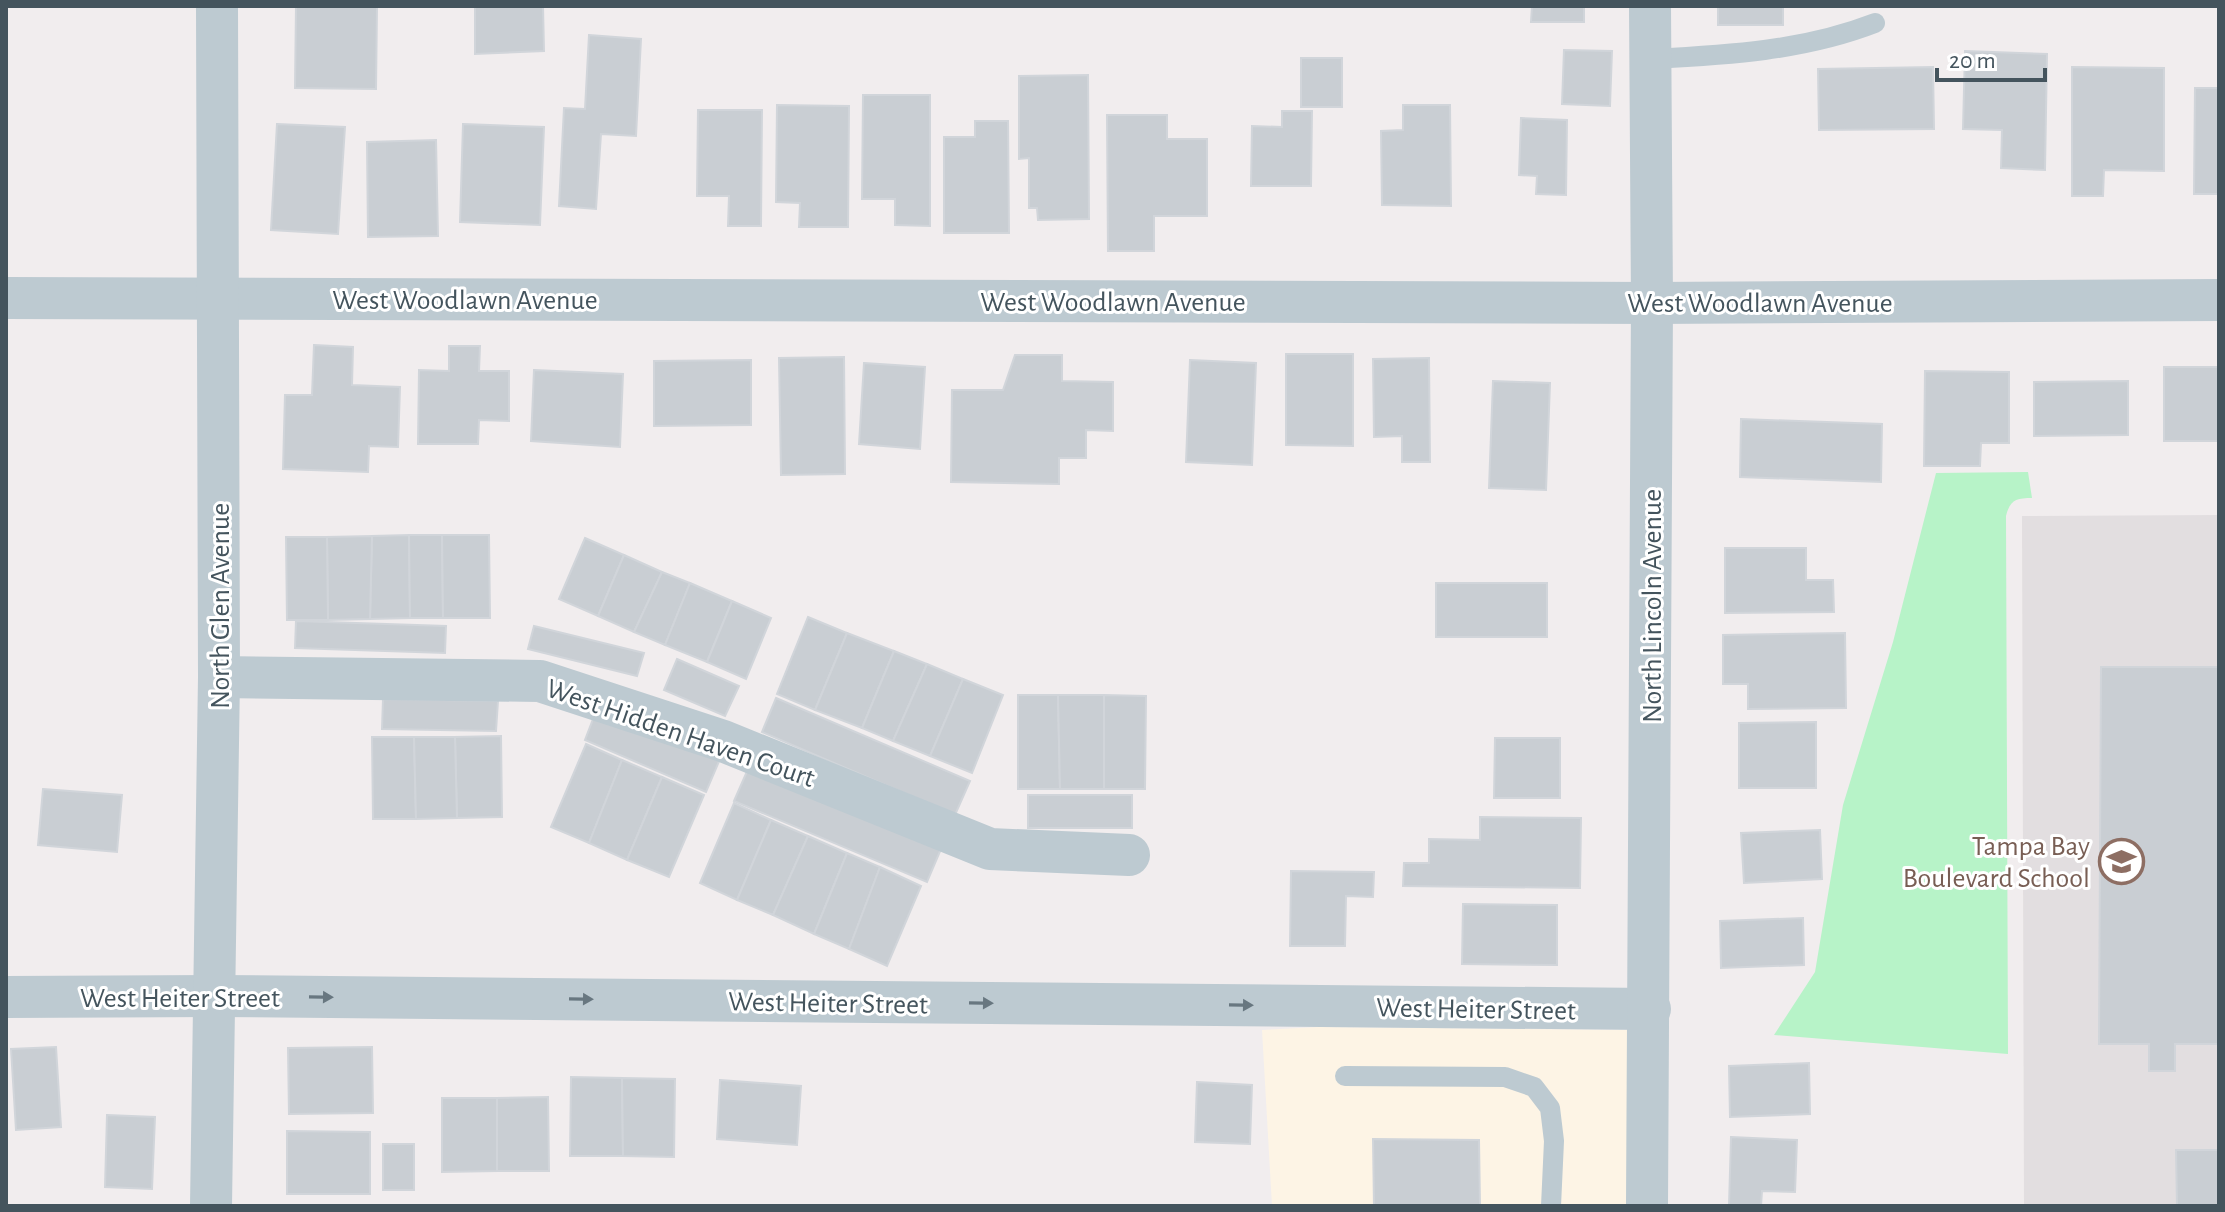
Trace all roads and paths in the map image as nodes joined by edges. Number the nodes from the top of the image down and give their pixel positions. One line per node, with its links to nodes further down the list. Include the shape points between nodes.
1 (217, 6): 6 (street, North Glen Avenue)
2 (1650, 6): 4 (street, North Lincoln Avenue)
3 (1875, 23): 4 (lane, via 1788,48)
4 (1651, 59): 8 (street, North Lincoln Avenue)
5 (6, 298): 6 (street, West Woodlawn Avenue)
6 (218, 298): 8 (street, West Woodlawn Avenue); 9 (street, North Glen Avenue)
7 (2219, 300): 8 (street, West Woodlawn Avenue)
8 (1652, 303): 13 (street, North Lincoln Avenue)
9 (219, 677): 10 (street, West Hidden Haven Court, via 540,681 723,741 990,849); 11 (street, North Glen Avenue)
10 (1129, 855)
11 (215, 996): 12 (street, West Heiter Street); 13 (street, West Heiter Street, one-way to 13); 15 (street, North Glen Avenue)
12 (6, 997)
13 (1650, 1009): 17 (street, North Lincoln Avenue)
14 (1345, 1076): 16 (lane, via 1505,1077 1534,1087 1550,1108)
15 (211, 1206)
16 (1551, 1206)
17 (1647, 1206)

